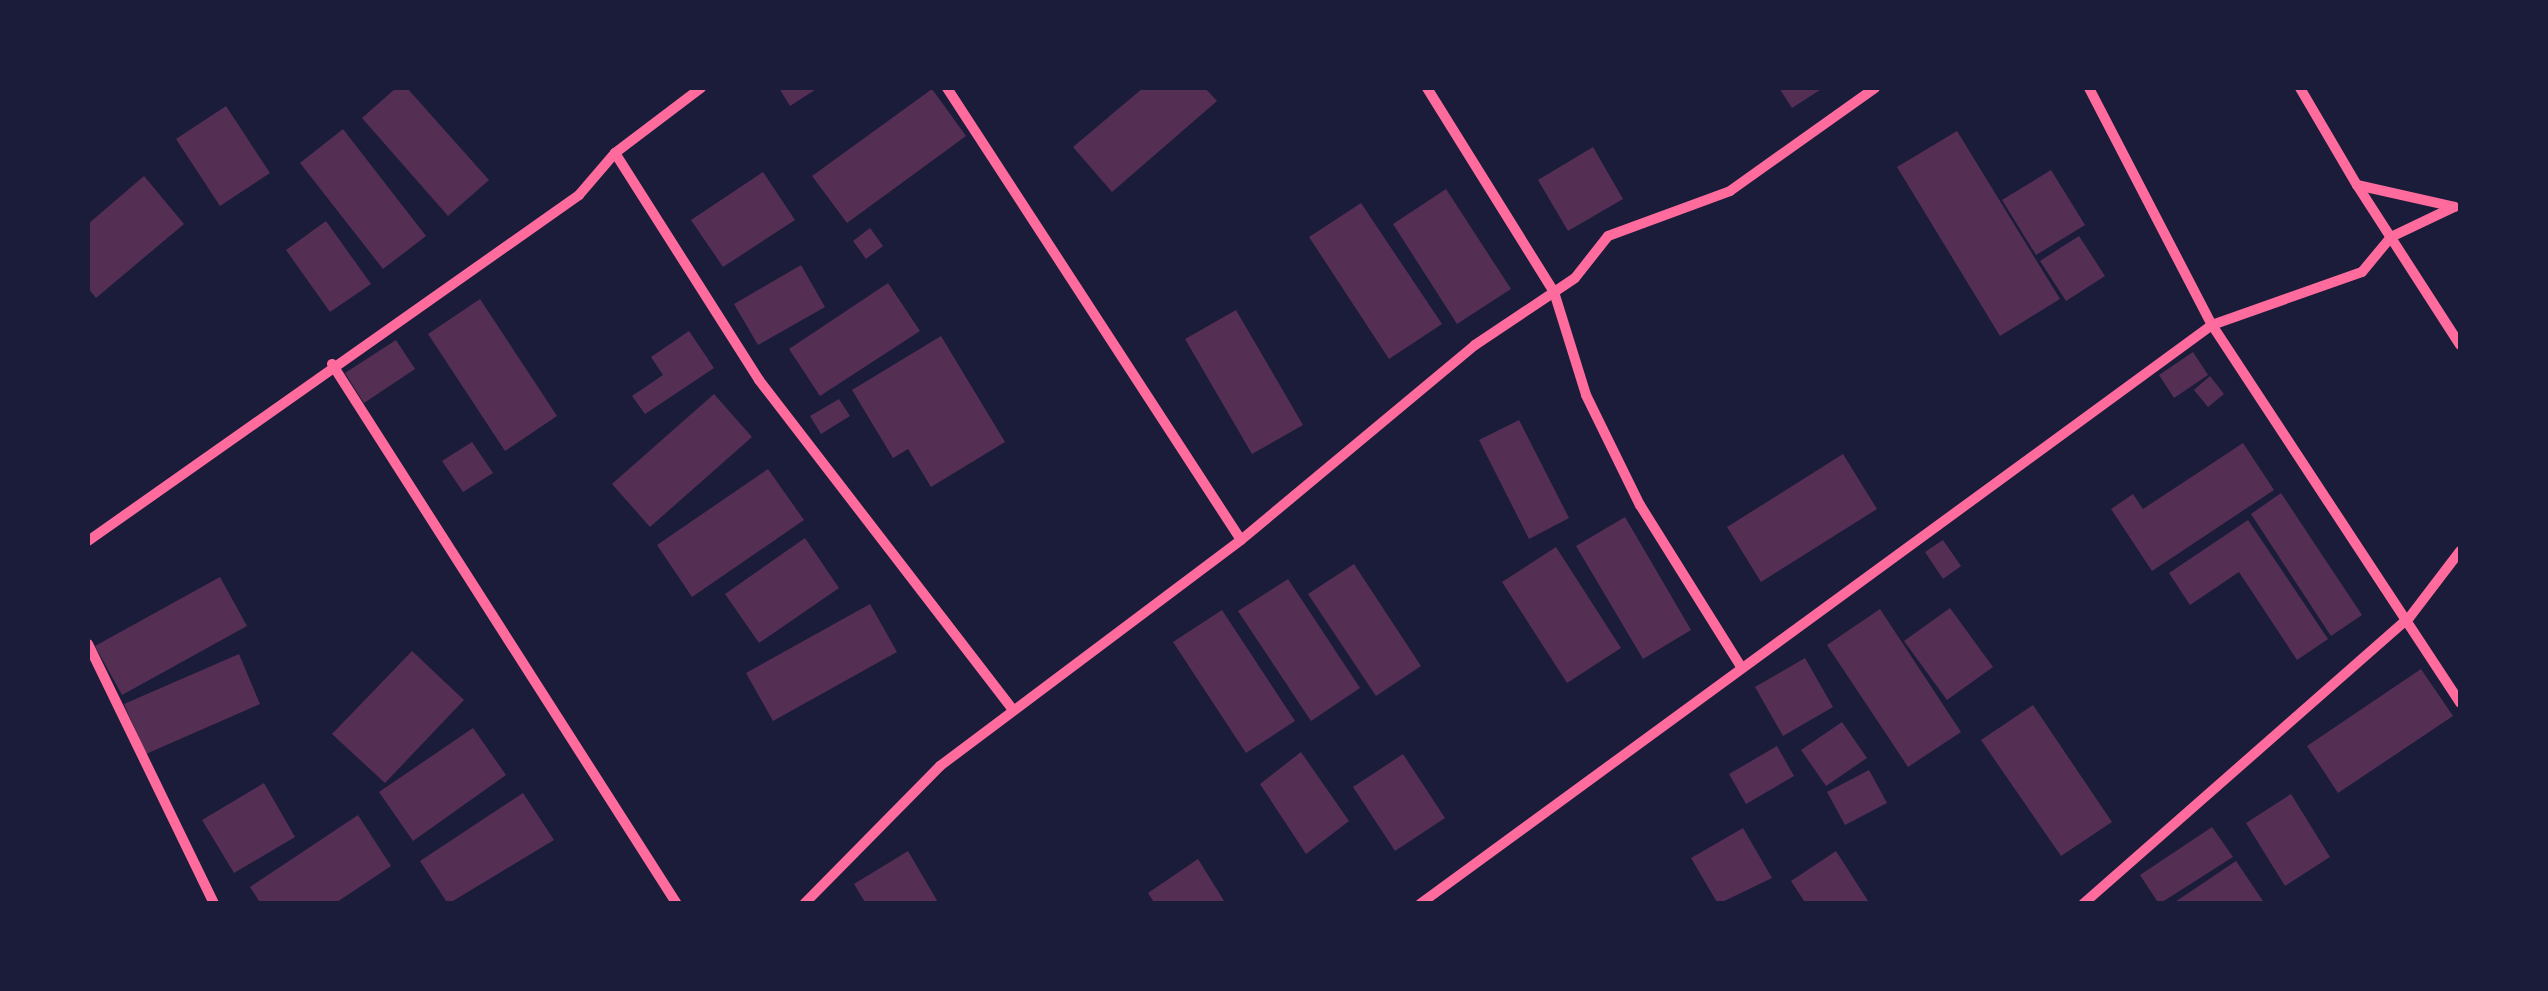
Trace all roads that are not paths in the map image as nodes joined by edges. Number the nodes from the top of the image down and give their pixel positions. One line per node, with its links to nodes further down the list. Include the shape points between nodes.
1 (701, 88): 7 (street)
2 (947, 88): 15 (street)
3 (1428, 88): 11 (street)
4 (1876, 88): 11 (street, via 1730,191 1608,236)
5 (2089, 88): 12 (street)
6 (2300, 88): 8 (street)
7 (614, 153): 14 (street, via 579,196); 22 (street, via 759,380)
8 (2357, 185): 9 (street); 10 (street)
9 (2458, 207): 10 (street)
10 (2392, 238): 12 (street, via 2362,272); 13 (street)
11 (1554, 292): 15 (street, via 1475,345); 20 (street, via 1586,394 1624,473)
12 (2212, 324): 18 (street); 20 (street)
13 (2460, 345)
14 (332, 364): 16 (street); 24 (street)
15 (1242, 540): 22 (street)
16 (88, 541)
17 (2460, 551): 18 (street)
18 (2409, 618): 21 (street); 27 (street)
19 (88, 644): 23 (street)
20 (1740, 665): 26 (street)
21 (2460, 703)
22 (1013, 710): 25 (street, via 940,766)
23 (214, 904)
24 (677, 904)
25 (804, 904)
26 (1420, 904)
27 (2082, 904)

